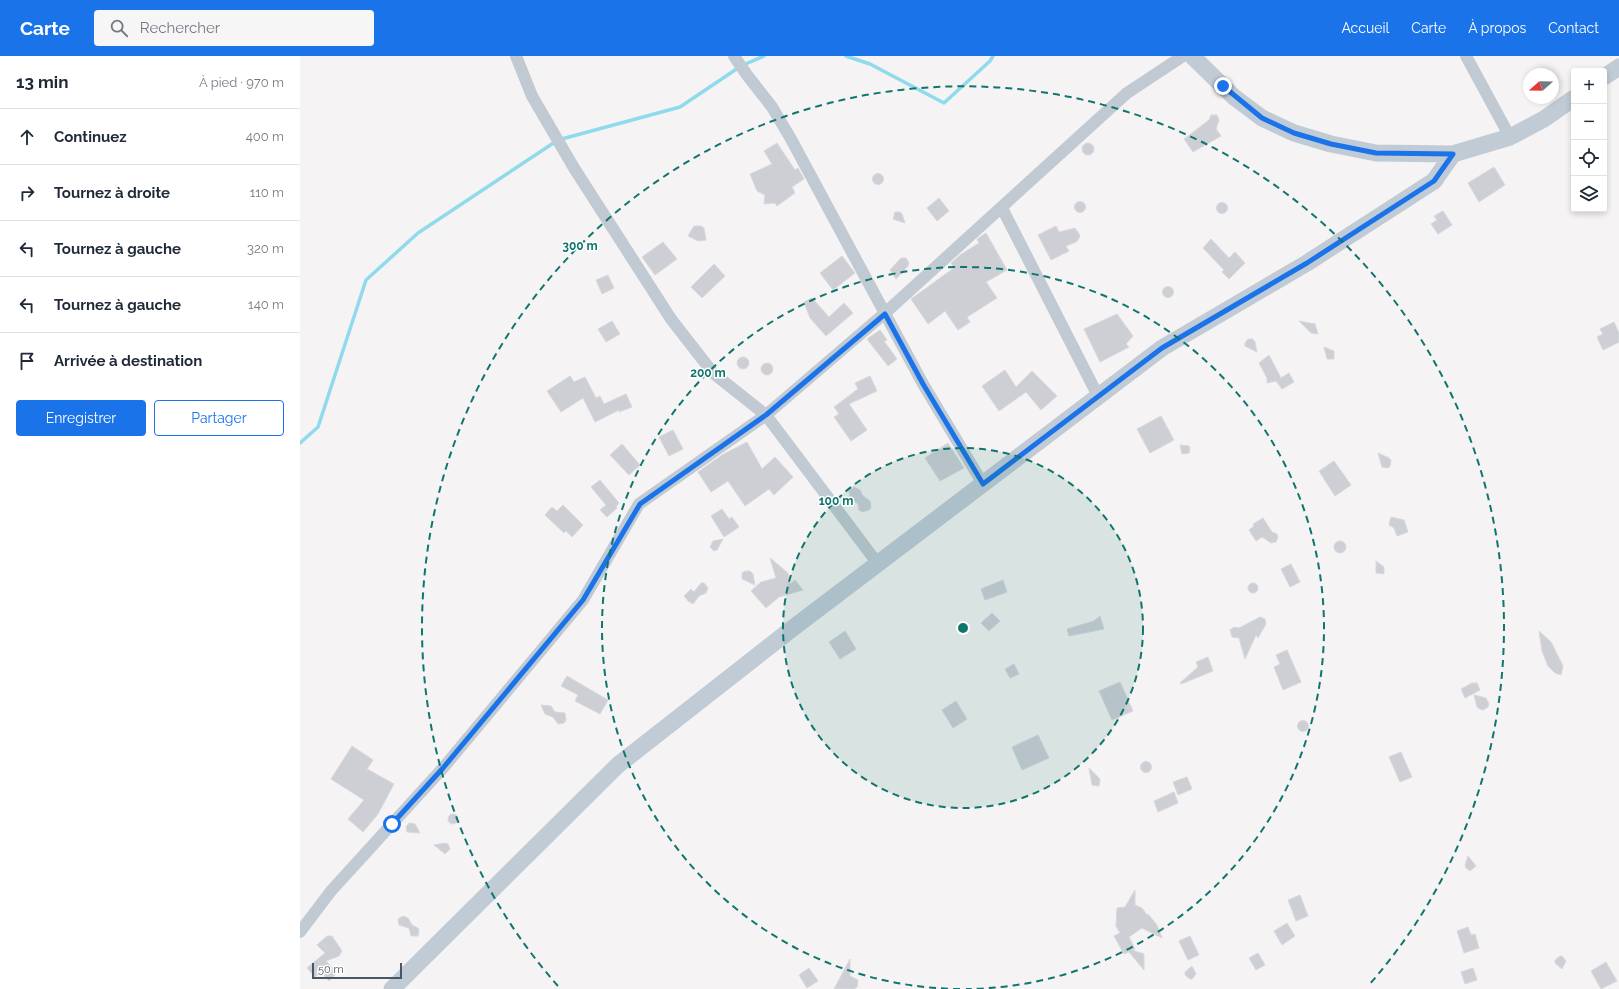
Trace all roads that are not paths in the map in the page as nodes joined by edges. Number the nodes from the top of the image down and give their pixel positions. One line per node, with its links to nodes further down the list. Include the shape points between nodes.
1 (516, 56): 14 (street, via 532,96 574,168 671,319 713,373)
2 (734, 56): 12 (street, via 772,107 791,139)
3 (1183, 56): 11 (street, via 1127,92)
4 (1192, 56): 10 (street, via 1234,97 1262,118 1294,133 1376,153)
5 (1466, 56): 9 (street)
6 (1619, 67): 7 (street)
7 (1607, 75)
8 (1571, 100): 9 (street, via 1544,119)
9 (1510, 137): 10 (street)
10 (1453, 154): 13 (street, via 1434,181 1307,263 1162,348)
11 (1002, 208): 12 (street); 13 (street)
12 (885, 314): 14 (street); 15 (street, via 923,384)
13 (1098, 396): 15 (street)
14 (766, 415): 16 (street); 17 (street, via 640,504 583,600 443,768 330,891)
15 (983, 484): 16 (street)
16 (878, 564): 18 (street, via 618,765)
17 (300, 932)
18 (392, 989)

